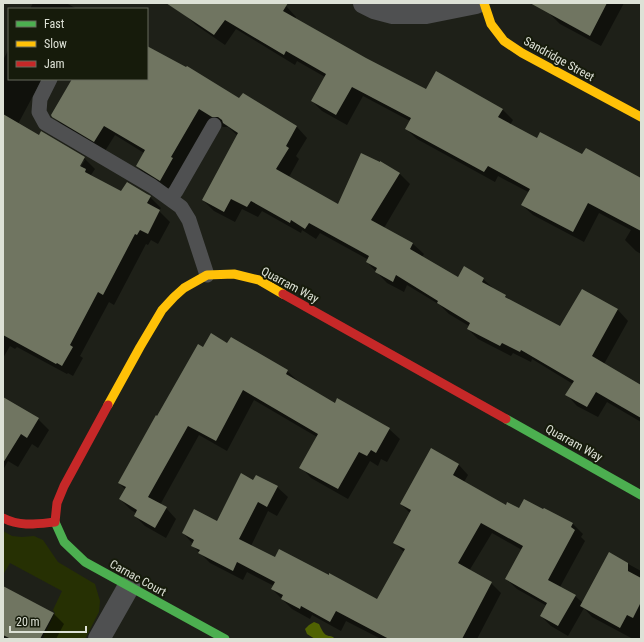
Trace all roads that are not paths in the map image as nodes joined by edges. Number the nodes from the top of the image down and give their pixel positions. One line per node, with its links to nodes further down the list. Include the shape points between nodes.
1 (364, 3): 2 (street, via 393,13 426,14)
2 (476, 3)
3 (484, 3): 5 (street, Sandridge Street, via 491,24 504,41)
4 (50, 80): 7 (lane, via 40,99 39,112 45,124)
5 (641, 117)
6 (214, 125): 7 (lane)
7 (170, 199): 8 (lane, via 181,207 189,220)
8 (207, 275): 9 (street, Quarram Way, via 234,274 259,280); 11 (street, Quarram Way, via 184,288 162,310 64,486 57,503)
9 (641, 494)
10 (3, 518): 11 (street, via 24,525)
11 (55, 522): 12 (street, Carnac Court, via 64,542 85,562)
12 (129, 586): 13 (street); 14 (street, Carnac Court)
13 (100, 639)
14 (225, 639)

